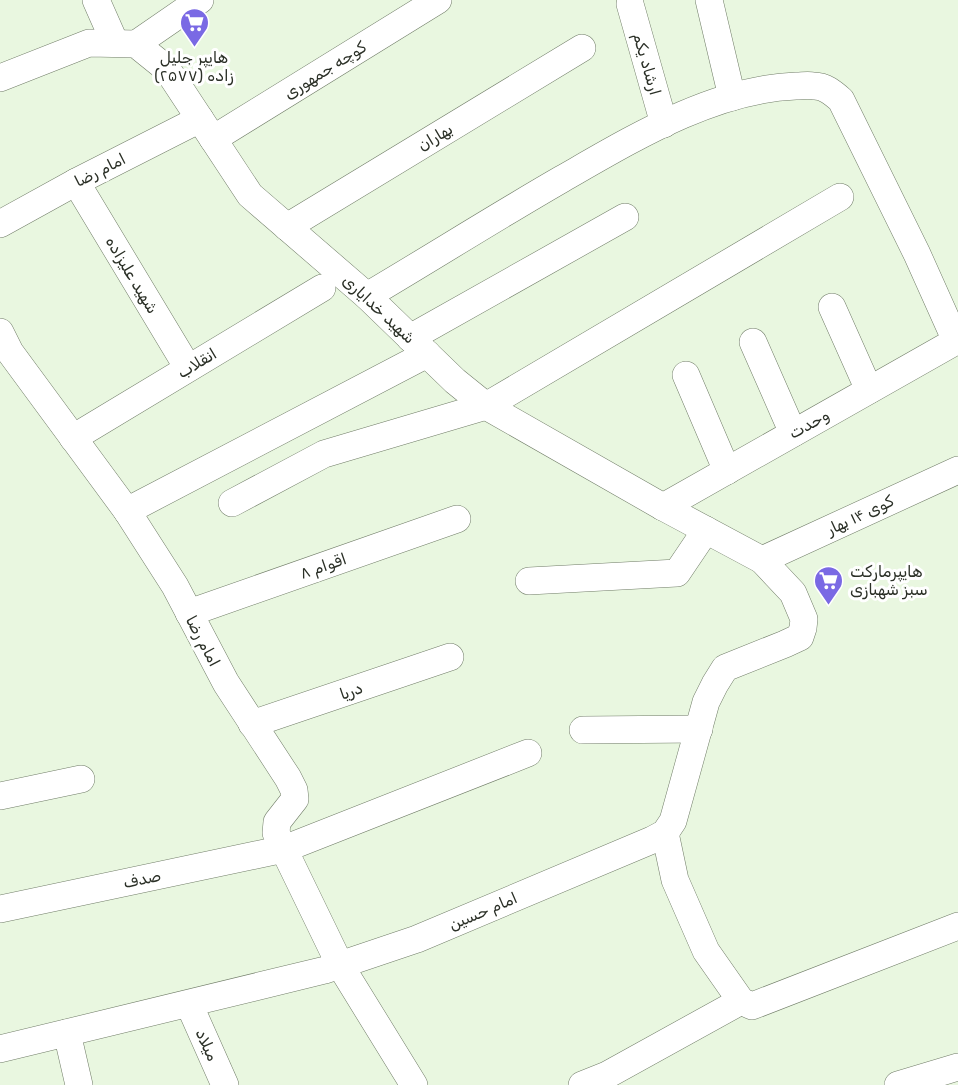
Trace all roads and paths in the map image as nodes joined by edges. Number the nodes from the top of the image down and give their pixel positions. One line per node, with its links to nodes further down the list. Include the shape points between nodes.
1 (96, 0): 6 (street)
2 (200, 0): 6 (street)
3 (438, 0): 11 (street, کوچه جمهوری)
4 (709, 0): 9 (street)
5 (630, 4): 10 (street, ارشاد یکم)
6 (126, 43): 8 (street, via 89,43); 11 (street, شهید خدایاری, via 167,69)
7 (582, 48): 16 (street, بهاران)
8 (0, 78)
9 (732, 97): 10 (street); 25 (street, وحدت, via 780,87 816,86 841,100 917,254 956,341)
10 (664, 124): 18 (street, via 609,152)
11 (207, 129): 12 (street, امام رضا); 16 (street, شهید خدایاری, via 250,195)
12 (76, 182): 15 (street, امام رضا); 23 (street, شهید علیزاده)
13 (840, 196): 26 (street)
14 (625, 217): 22 (street)
15 (0, 224)
16 (287, 226): 18 (street, شهید خدایاری)
17 (322, 288): 23 (street, انقلاب)
18 (367, 296): 22 (street, شهید خدایاری)
19 (832, 307): 25 (street)
20 (0, 332): 28 (street, امام رضا, via 10,352)
21 (753, 342): 27 (street)
22 (419, 346): 26 (street, شهید خدایاری); 33 (street)
23 (188, 368): 28 (street, انقلاب)
24 (686, 375): 30 (street)
25 (869, 390): 27 (street, وحدت)
26 (486, 406): 31 (street, via 324,454); 32 (street, شهید خدایاری)
27 (793, 433): 30 (street, وحدت)
28 (73, 438): 33 (street, امام رضا)
29 (958, 470): 36 (street, کوی ۱۴ بهار)
30 (727, 471): 32 (street, وحدت)
31 (232, 503)
32 (663, 507): 35 (street, شهید خدایاری)
33 (127, 511): 38 (street, امام رضا)
34 (457, 519): 38 (street, اقوام ۸)
35 (706, 530): 36 (street, شهید خدایاری); 37 (street, via 677,573)
36 (762, 560): 41 (street, شهید خدایاری, via 793,593 804,619 800,637 725,668 706,702)
37 (529, 581)
38 (189, 613): 40 (street, امام رضا)
39 (450, 657): 40 (street, دریا)
40 (252, 724): 47 (street, امام رضا, via 294,790 295,799 277,822 276,833)
41 (699, 729): 42 (street); 46 (street, via 673,821)
42 (583, 730)
43 (528, 753): 47 (street, صدف)
44 (81, 779): 45 (street)
45 (0, 796)
46 (666, 833): 50 (street, امام حسین, via 417,939); 51 (street, via 675,880 706,951)
47 (284, 849): 48 (street, صدف); 50 (street, امام رضا)
48 (0, 909)
49 (958, 926): 51 (street, via 764,1002 752,1006)
50 (340, 965): 52 (street, امام حسین); 58 (street, امام رضا)
51 (741, 1000): 59 (street)
52 (189, 1004): 53 (street, امام حسین); 57 (street, میلاد)
53 (67, 1033): 54 (street, امام حسین); 56 (street)
54 (0, 1049)
55 (958, 1067): 60 (street)
56 (79, 1085)
57 (225, 1085)
58 (414, 1085)
59 (582, 1085)
60 (898, 1085)

